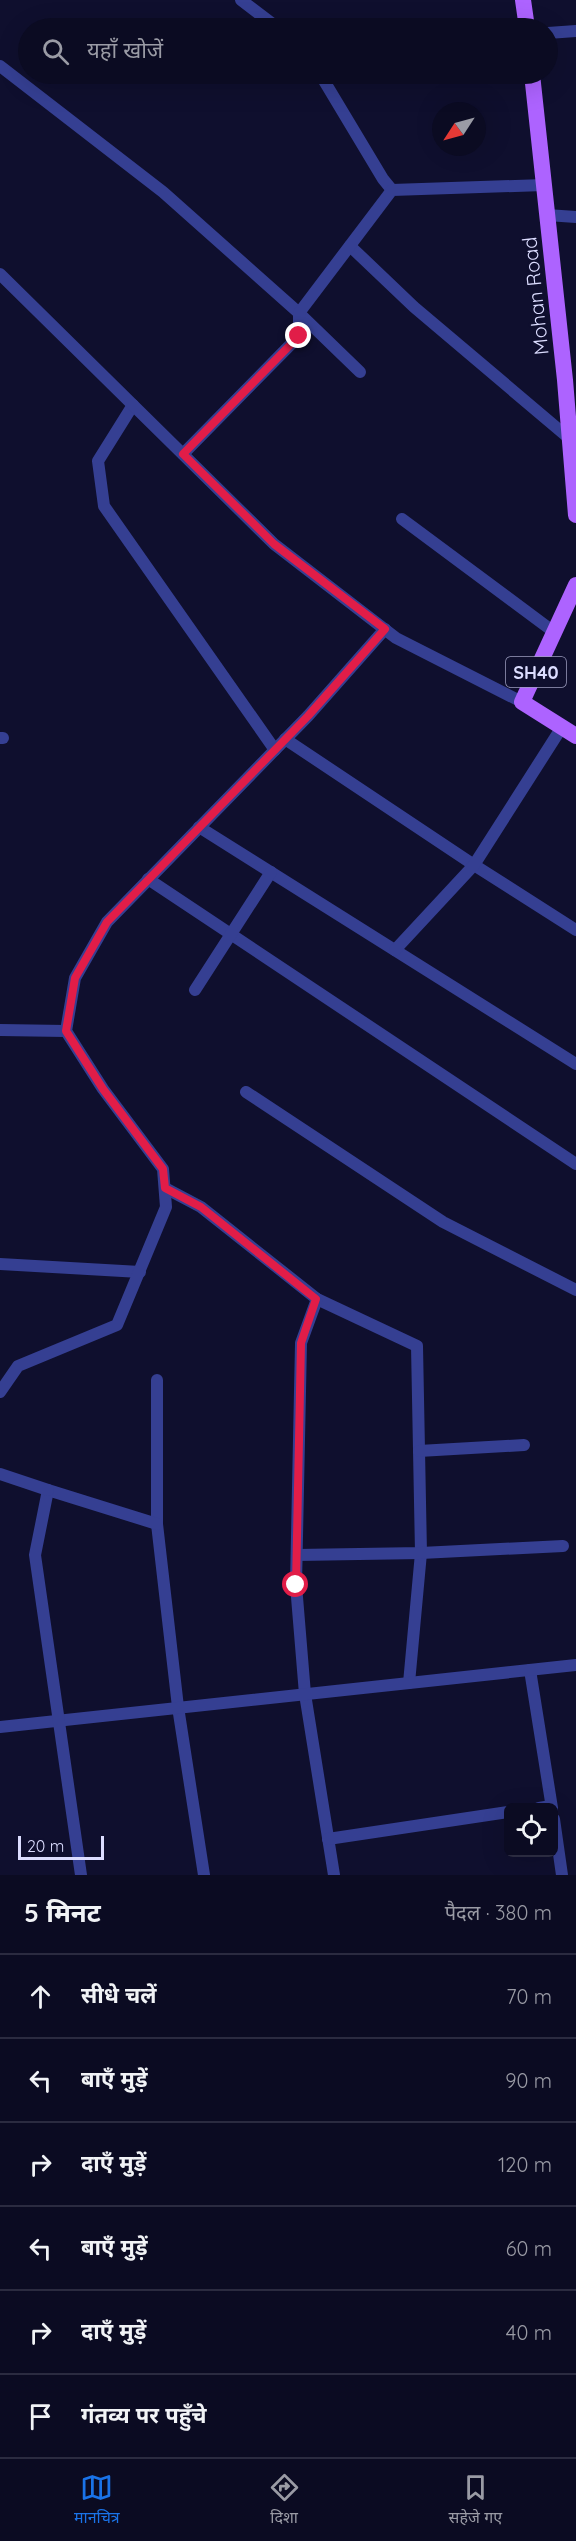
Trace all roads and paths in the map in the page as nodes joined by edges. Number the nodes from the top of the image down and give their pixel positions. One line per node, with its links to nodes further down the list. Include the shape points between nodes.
1 (241, 0): 3 (street)
2 (523, 0): 4 (main road)
3 (265, 18)
4 (525, 18)
5 (576, 31): 6 (street)
6 (558, 32)
7 (0, 66): 8 (street)
8 (18, 80)
9 (23, 84): 18 (street, via 163,192)
10 (326, 84): 13 (street)
11 (532, 84): 12 (main road, Mohan Road)
12 (544, 185): 13 (street); 14 (main road, Mohan Road)
13 (392, 190): 16 (street)
14 (547, 215): 15 (street); 21 (main road, Mohan Road)
15 (576, 217)
16 (350, 246): 18 (street); 21 (street, via 414,308)
17 (0, 274): 20 (street)
18 (299, 313): 19 (street); 22 (street, via 299,336)
19 (360, 372)
20 (134, 405): 22 (street); 31 (street, via 98,460 104,506)
21 (570, 439): 23 (main road, Mohan Road)
22 (183, 454): 26 (street, via 274,544)
23 (576, 515)
24 (402, 519): 27 (street)
25 (576, 585): 27 (main road, SH40)
26 (385, 629): 28 (street); 30 (street)
27 (554, 632): 28 (main road, SH40)
28 (522, 702): 29 (main road, SH40)
29 (569, 732): 33 (street)
30 (285, 739): 31 (street); 33 (street)
31 (274, 750): 32 (street)
32 (199, 827): 34 (street); 35 (street)
33 (474, 865): 36 (street); 38 (street)
34 (271, 872): 37 (street); 38 (street)
35 (148, 879): 37 (street); 41 (street, via 107,922 75,978)
36 (576, 930)
37 (231, 934): 39 (street); 44 (street)
38 (395, 950): 42 (street)
39 (195, 990)
40 (0, 1030): 41 (street)
41 (66, 1031): 45 (street, via 103,1089 163,1169)
42 (576, 1064)
43 (246, 1092): 48 (street, via 443,1222)
44 (576, 1164)
45 (165, 1188): 47 (street, via 166,1207); 49 (street, via 201,1207)
46 (0, 1264): 47 (street)
47 (140, 1272): 51 (street, via 117,1325 18,1366)
48 (576, 1290)
49 (316, 1299): 53 (street, via 417,1346); 59 (street, via 301,1343)
50 (156, 1380): 56 (street)
51 (0, 1392)
52 (524, 1445): 53 (street)
53 (419, 1451): 58 (street)
54 (0, 1473): 55 (street)
55 (48, 1490): 56 (street); 65 (street, via 35,1555)
56 (157, 1524): 64 (street)
57 (563, 1546): 58 (street)
58 (421, 1553): 59 (street); 62 (street)
59 (297, 1555): 63 (street)
60 (576, 1665): 61 (street)
61 (530, 1670): 62 (street); 67 (street)
62 (410, 1683): 63 (street)
63 (305, 1694): 64 (street); 69 (street)
64 (178, 1707): 65 (street); 72 (street)
65 (58, 1720): 66 (street); 71 (street)
66 (0, 1727)
67 (547, 1803)
68 (504, 1813): 69 (street)
69 (328, 1839): 73 (street)
70 (558, 1847): 74 (street)
71 (81, 1875)
72 (204, 1875)
73 (334, 1875)
74 (562, 1875)

